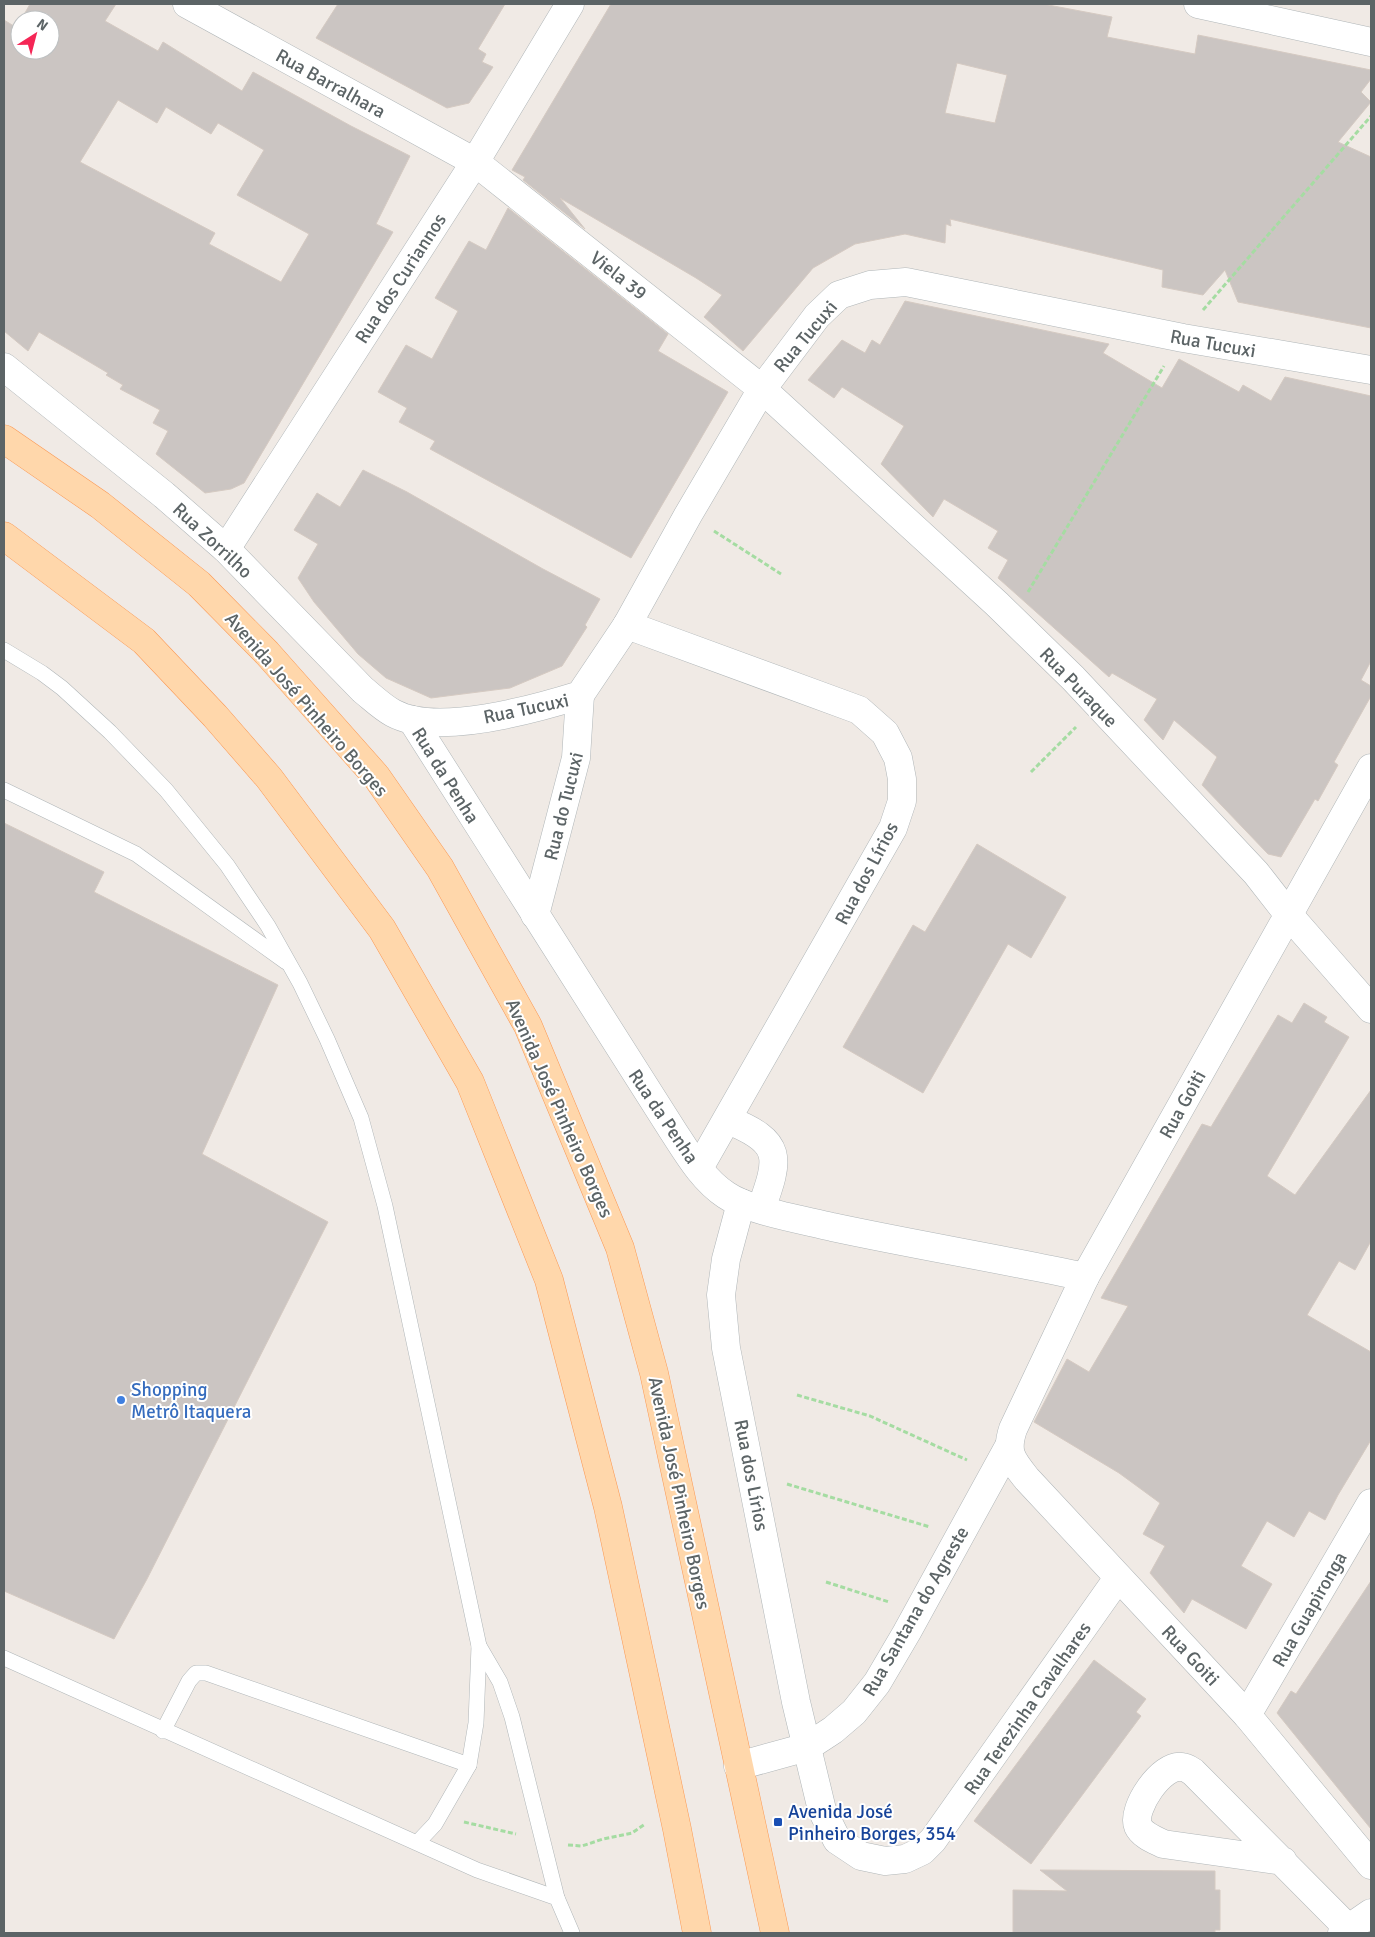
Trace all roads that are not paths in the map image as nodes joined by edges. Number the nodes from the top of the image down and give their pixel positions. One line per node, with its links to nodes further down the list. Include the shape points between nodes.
1 (187, 4): 5 (street, Rua Barralhara)
2 (570, 4): 5 (street, Rua dos Curiannos)
3 (1198, 4): 4 (street)
4 (1371, 42)
5 (475, 162): 8 (street, Viela 39); 11 (street, Rua dos Curiannos)
6 (4, 367): 11 (street, Rua Zorrilho)
7 (1371, 370): 8 (street, Rua Tucuxi, via 1183,338 906,282 870,285 839,295 818,316)
8 (762, 389): 12 (street, Rua Tucuxi); 18 (street, Rua Puraque, via 1073,678 1256,872)
9 (4, 439): 36 (main road, Avenida José Pinheiro Borges, via 100,505 199,584 267,653 376,776 440,868 528,1026 620,1248 654,1373)
10 (4, 536): 44 (main road, via 144,641 269,778 382,929 470,1082 549,1280 608,1507)
11 (226, 549): 15 (street, Rua Zorrilho, via 363,690 394,714)
12 (627, 624): 14 (street, Rua Tucuxi); 22 (street, Rua dos Lírios, via 859,710 884,733 898,758 902,801 893,828)
13 (4, 650): 20 (lane, via 62,688 166,790 227,865)
14 (580, 695): 15 (street, Rua Tucuxi, via 511,714 446,723); 19 (street, Rua do Tucuxi, via 576,758)
15 (412, 720): 19 (street, Rua da Penha)
16 (1371, 768): 18 (street, Rua Goiti)
17 (4, 790): 20 (lane, via 136,854)
18 (1288, 914): 21 (street, Rua Puraque); 25 (street, Rua Goiti)
19 (535, 915): 23 (street, Rua da Penha)
20 (289, 964): 30 (lane, via 327,1038 361,1118 375,1164)
21 (1371, 1009)
22 (728, 1120): 23 (street, Rua dos Lírios); 24 (street, Rua dos Lírios, via 762,1137 774,1155 772,1176)
23 (699, 1168): 24 (street, Rua da Penha, via 726,1195)
24 (751, 1206): 25 (street, Rua da Penha, via 915,1245); 34 (street, Rua dos Lírios, via 726,1259 721,1294 726,1348)
25 (1085, 1277): 26 (street, Rua Goiti, via 1013,1429)
26 (1008, 1448): 27 (street, Rua Goiti); 29 (street, Rua Goiti, via 1027,1479)
27 (995, 1473): 34 (street, Rua Santana do Agreste, via 877,1683 854,1712)
28 (1371, 1502): 32 (street, Rua Guapironga)
29 (1118, 1578): 32 (street, Rua Goiti); 34 (street, Rua Terezinha Cavalhares, via 933,1840 922,1851 905,1859 885,1862 861,1856 838,1840 822,1810)
30 (479, 1646): 35 (lane, via 476,1723); 40 (lane, via 500,1682 512,1717)
31 (4, 1658): 33 (lane)
32 (1247, 1715): 39 (street, Rua Goiti)
33 (163, 1731): 35 (lane, via 189,1681 196,1673 206,1673); 37 (lane)
34 (807, 1747): 36 (street, Rua Santana do Agreste)
35 (469, 1765): 37 (lane, via 435,1824)
36 (738, 1766): 45 (main road, Avenida José Pinheiro Borges)
37 (418, 1842): 40 (lane, via 477,1870)
38 (1283, 1861): 38 (street, via 1193,1772 1182,1766 1159,1776 1137,1813 1138,1827 1163,1844); 42 (street)
39 (1371, 1865)
40 (557, 1898): 43 (lane)
41 (1371, 1913): 42 (street)
42 (1345, 1931)
43 (572, 1933)
44 (698, 1933)
45 (775, 1933)

